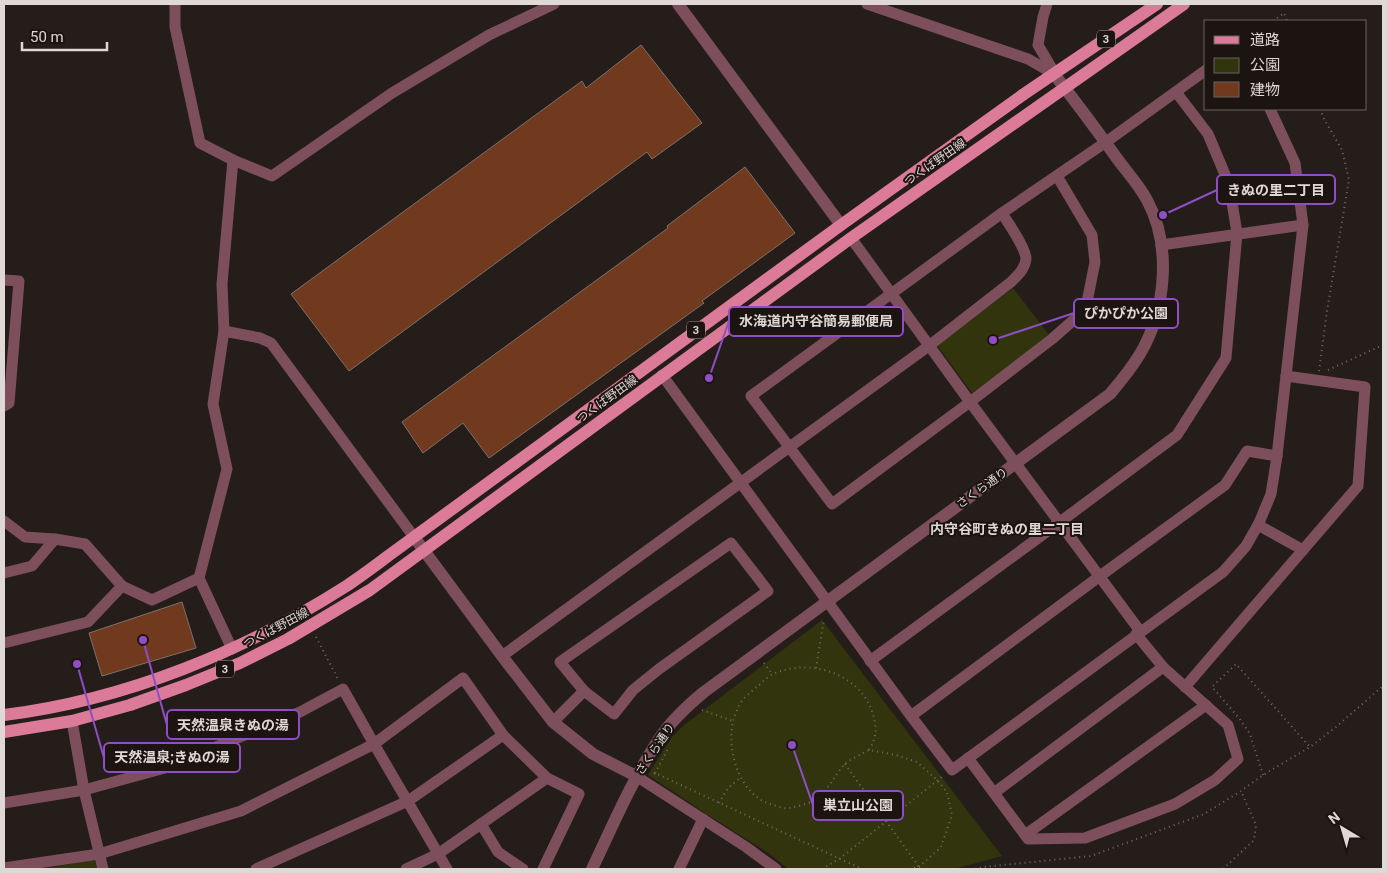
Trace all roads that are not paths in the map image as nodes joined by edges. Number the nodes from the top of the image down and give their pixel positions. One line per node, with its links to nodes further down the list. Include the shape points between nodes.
1 (175, 4): 14 (street, via 175,26 200,143)
2 (554, 4): 14 (street, via 489,35 392,92 272,176)
3 (678, 4): 17 (street)
4 (867, 4): 9 (street, via 1028,59)
5 (1047, 4): 9 (street, via 1038,45)
6 (1157, 4): 9 (main road, つくば野田線 / 3)
7 (1184, 4): 10 (main road, つくば野田線 / 3)
8 (1204, 71): 11 (street)
9 (1054, 74): 10 (street, さくら通り); 17 (main road, つくば野田線 / 3)
10 (1065, 87): 13 (street, さくら通り); 20 (main road, つくば野田線 / 3)
11 (1176, 92): 13 (street); 19 (street, via 1208,134 1229,184)
12 (1270, 110): 18 (street, via 1295,164)
13 (1106, 142): 15 (street); 21 (street, さくら通り, via 1147,200)
14 (233, 160): 24 (street, via 222,284)
15 (1056, 176): 16 (street); 28 (street, via 1092,235 1095,262 1088,302 1077,317)
16 (1002, 214): 23 (street); 25 (street, via 1020,242 1026,259 1021,272)
17 (841, 225): 37 (main road, つくば野田線 / 3)
18 (1303, 225): 19 (street); 27 (street)
19 (1237, 233): 21 (street); 35 (street, via 1226,358 1177,435)
20 (851, 238): 23 (street); 26 (main road, つくば野田線 / 3)
21 (1162, 244): 32 (street, さくら通り, via 1160,300 1152,328 1125,376 1110,394)
22 (4, 280): 29 (street, via 19,281 9,403)
23 (892, 293): 25 (street); 30 (street, via 751,396)
24 (224, 331): 37 (street, via 271,343); 43 (street, via 213,404 227,469)
25 (930, 345): 28 (street); 30 (street)
26 (662, 376): 33 (street); 39 (main road, つくば野田線 / 3)
27 (1286, 376): 31 (street); 40 (street, via 1365,387 1358,486)
28 (970, 402): 30 (street, via 832,504); 32 (street)
29 (4, 406)
30 (789, 448): 33 (street)
31 (1277, 456): 36 (street, via 1271,494); 42 (street, via 1247,451 1225,485)
32 (1016, 463): 35 (street); 45 (street, さくら通り)
33 (740, 483): 45 (street); 49 (street)
34 (4, 521): 38 (street, via 25,537)
35 (1060, 522): 42 (street); 50 (street)
36 (1258, 525): 40 (street); 46 (street, via 1246,546 1223,572)
37 (414, 537): 39 (street); 48 (main road, つくば野田線 / 3, via 348,585)
38 (56, 539): 41 (street, via 32,566); 44 (street, via 85,544)
39 (424, 550): 49 (street); 57 (main road, つくば野田線 / 3, via 370,590 288,639 240,663 130,705)
40 (1303, 550): 52 (street)
41 (4, 573)
42 (1100, 576): 46 (street); 56 (street)
43 (199, 578): 44 (street, via 152,600); 48 (street)
44 (122, 586): 47 (street, via 88,622)
45 (827, 602): 50 (street); 63 (street, さくら通り, via 688,706 660,738)
46 (1138, 633): 51 (street); 62 (street)
47 (4, 643)
48 (232, 649): 55 (main road, つくば野田線 / 3, via 126,689)
49 (502, 656): 58 (street)
50 (870, 661): 56 (street)
51 (1163, 667): 52 (street); 66 (street)
52 (1185, 687): 54 (street)
53 (584, 691): 53 (street, via 560,662 731,543 768,592 653,674 633,690 614,714); 58 (street)
54 (1206, 705): 71 (street); 71 (street, via 1228,725 1238,759 1215,780 1175,804 1085,838 1028,839)
55 (4, 716)
56 (911, 716): 62 (street, via 952,770)
57 (72, 721): 59 (main road, つくば野田線 / 3); 65 (street)
58 (552, 722): 63 (street, via 593,754)
59 (4, 732)
60 (503, 735): 61 (street, via 463,678); 64 (street); 67 (street)
61 (374, 744): 65 (street, via 343,689 300,712 165,768); 67 (street); 72 (street, via 241,812)
62 (968, 758): 66 (street)
63 (636, 776): 69 (street); 82 (street, さくら通り)
64 (547, 778): 70 (street); 81 (street, via 579,794)
65 (84, 790): 68 (street); 72 (street)
66 (994, 793): 71 (street)
67 (408, 801): 73 (street); 77 (street)
68 (4, 803)
69 (703, 819): 74 (street); 83 (street)
70 (481, 824): 73 (street); 80 (street, via 498,852)
71 (1026, 835)
72 (99, 854): 75 (street); 76 (street)
73 (438, 854): 78 (street); 79 (street)
74 (763, 865): 84 (street)
75 (4, 868)
76 (103, 869)
77 (256, 869)
78 (406, 869)
79 (447, 869)
80 (523, 869)
81 (543, 869)
82 (592, 869)
83 (679, 869)
84 (776, 869)

